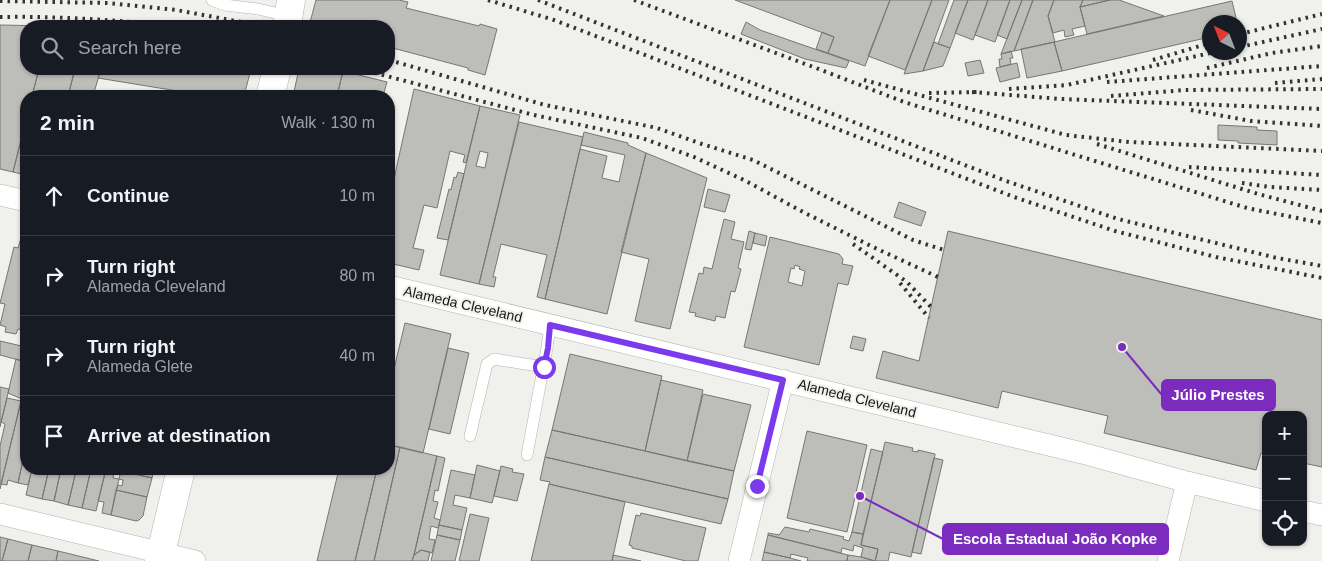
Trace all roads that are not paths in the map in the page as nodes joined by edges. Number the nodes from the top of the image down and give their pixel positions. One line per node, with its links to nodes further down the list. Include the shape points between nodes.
1 (212, 0): 2 (lane, via 225,5)
2 (289, 12)
3 (275, 75): 4 (street)
4 (272, 90)
5 (0, 195): 6 (street)
6 (20, 200)
7 (395, 287): 8 (street, Alameda Cleveland)
8 (550, 325): 9 (lane); 10 (street, Alameda Cleveland)
9 (544, 367): 11 (lane, via 494,359 487,364); 12 (lane)
10 (783, 380): 14 (street, Alameda Cleveland); 21 (street)
11 (470, 436)
12 (527, 455)
13 (180, 475): 19 (street)
14 (1187, 482): 15 (street, Alameda Cleveland); 22 (street)
15 (1262, 500)
16 (1307, 511): 18 (street)
17 (0, 514): 19 (street)
18 (1322, 515)
19 (160, 557): 20 (street)
20 (196, 561)
21 (739, 561)
22 (1168, 561)

